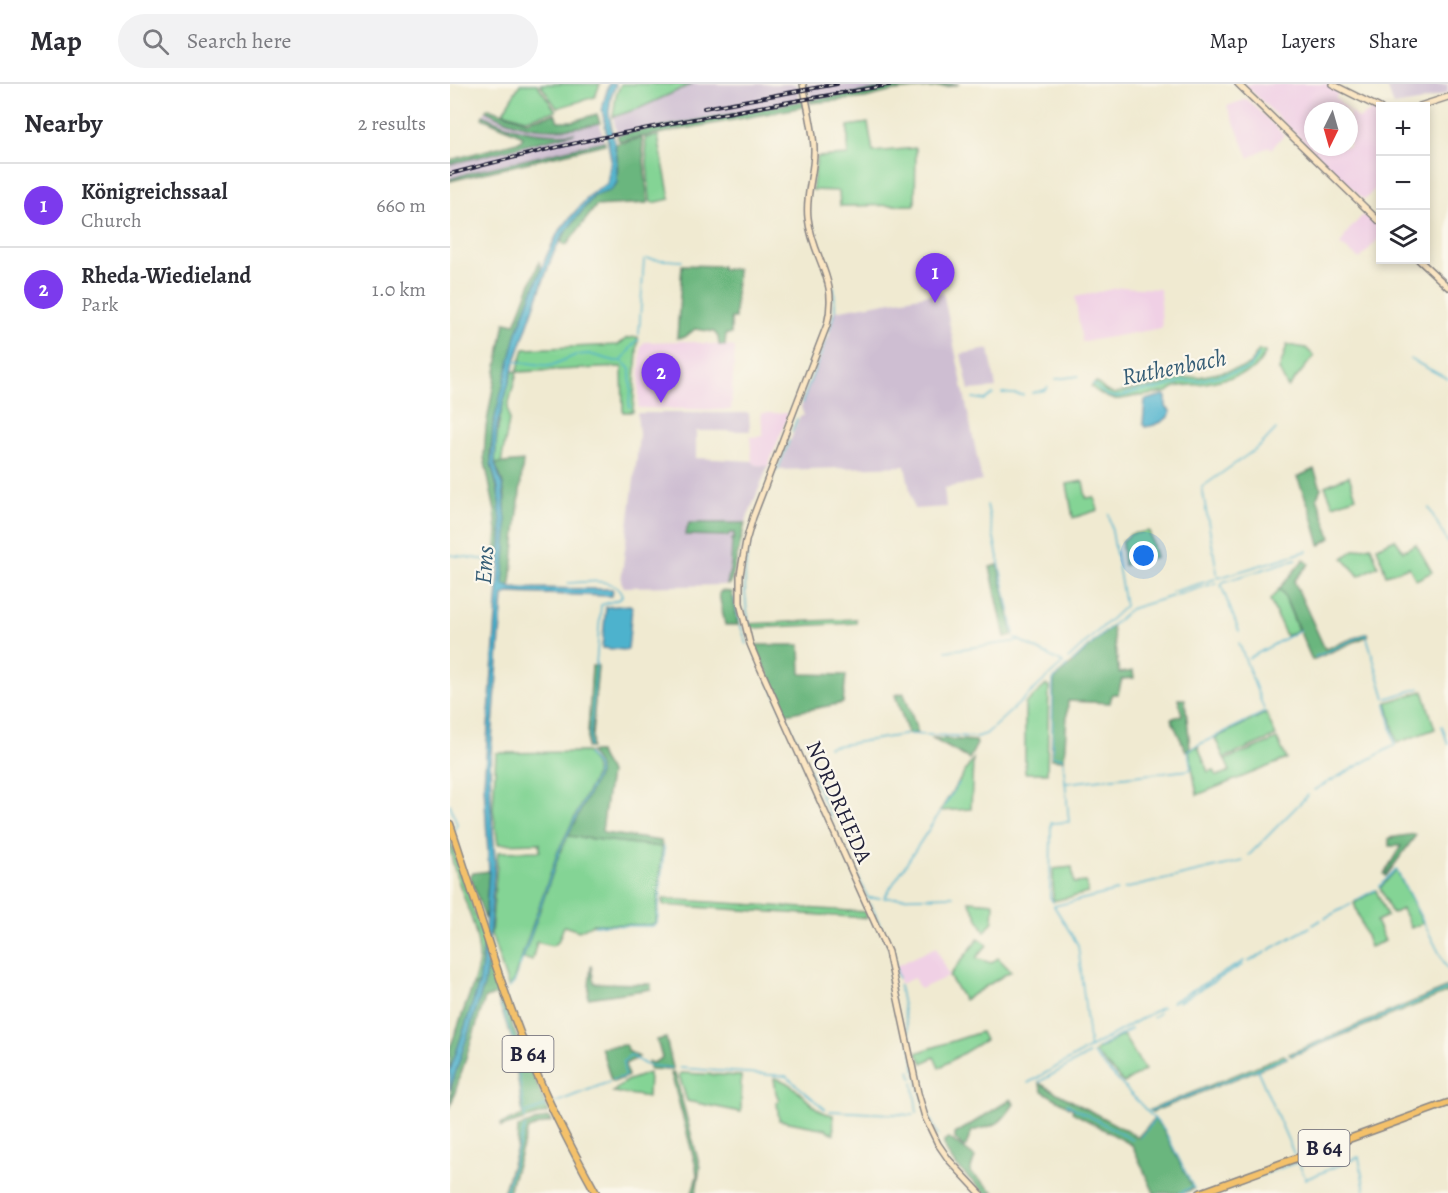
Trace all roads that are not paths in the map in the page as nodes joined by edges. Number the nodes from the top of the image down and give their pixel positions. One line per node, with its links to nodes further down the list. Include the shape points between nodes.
1 (803, 84): 13 (main road, NORDRHEDA, via 814,150 808,219 829,282 831,304 827,326 746,541 739,588 743,619 758,663 888,952 925,1117 949,1160)
2 (1238, 84): 7 (main road)
3 (1332, 84): 6 (main road)
4 (1448, 97): 5 (main road)
5 (1430, 103)
6 (1376, 106)
7 (1376, 218)
8 (1423, 264): 9 (main road)
9 (1448, 287)
10 (451, 825): 12 (main road, B 64, via 507,999 548,1100)
11 (1448, 1103): 14 (main road, B 64)
12 (596, 1193)
13 (980, 1193)
14 (1200, 1193)

